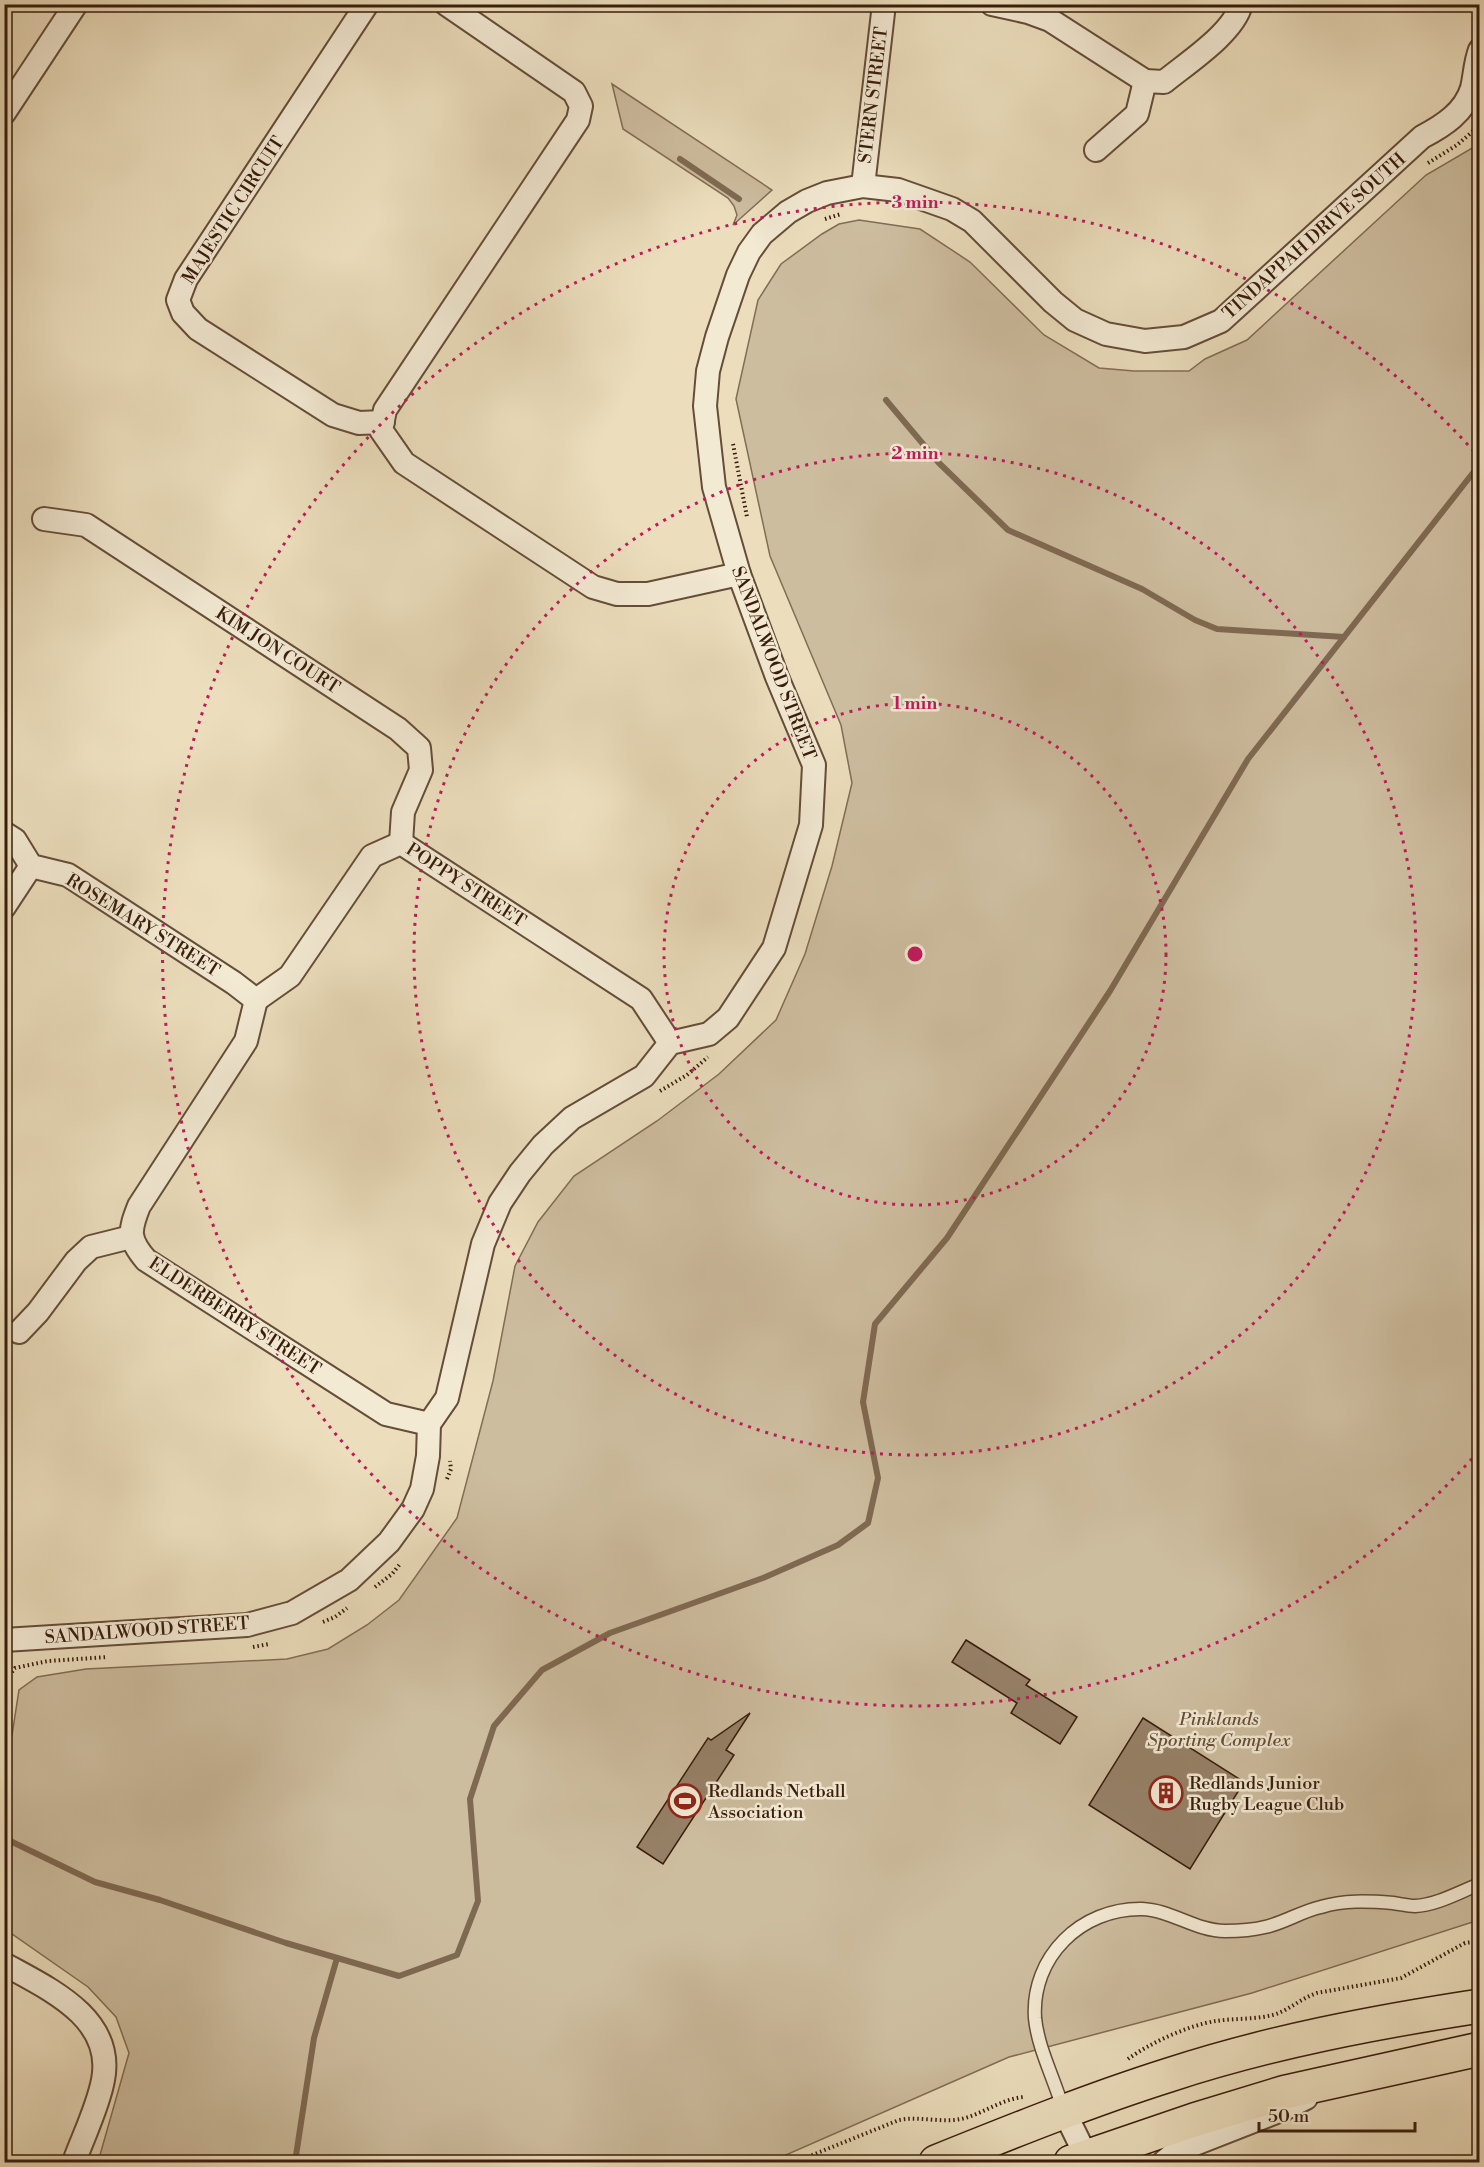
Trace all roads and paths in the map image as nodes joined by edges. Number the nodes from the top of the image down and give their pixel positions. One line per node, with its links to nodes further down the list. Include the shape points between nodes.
1 (76, 4): 10 (street)
2 (367, 4): 18 (street, MAJESTIC CIRCUIT, via 186,279 178,300 183,313 198,328 333,415 359,423)
3 (447, 4): 18 (street, via 574,92 581,106 578,120 385,410)
4 (884, 4): 14 (street, STERN STREET)
5 (992, 4): 7 (street, via 1028,12)
6 (1241, 4): 9 (street, via 1229,28 1164,82)
7 (1052, 12): 9 (street)
8 (1479, 50): 14 (street, TINDAPPAH DRIVE SOUTH, via 1472,90 1461,109 1422,137 1221,321 1184,337 1144,341 1106,334 1075,320 972,221 930,200 898,190)
9 (1144, 81): 12 (street, via 1137,114)
10 (4, 113)
11 (1479, 125): 13 (path, via 1457,145)
12 (1096, 150)
13 (1424, 165)
14 (863, 186): 15 (street, TINDAPPAH DRIVE SOUTH, via 827,194)
15 (788, 212): 22 (street, SANDALWOOD STREET, via 762,234 749,252 731,294 708,371 705,406 714,488)
16 (848, 212): 17 (path)
17 (817, 222)
18 (383, 422): 22 (street, via 381,430 404,463 593,587 617,594 648,594)
19 (733, 444): 21 (path)
20 (44, 519): 24 (street, KIM JON COURT, via 86,525 398,729 418,747 422,770 403,812)
21 (749, 526)
22 (739, 574): 28 (street, SANDALWOOD STREET, via 814,765 811,825 774,948 728,1018 709,1034)
23 (4, 833): 25 (street, via 15,840)
24 (401, 843): 27 (street, POPPY STREET, via 372,856 291,976); 28 (street, POPPY STREET, via 640,999)
25 (32, 866): 26 (street); 27 (street, ROSEMARY STREET, via 68,874)
26 (4, 907)
27 (256, 1000): 31 (street, via 246,1041 139,1206)
28 (670, 1043): 33 (street, via 644,1076 572,1118 543,1145 500,1203 483,1244 447,1398)
29 (711, 1054): 30 (path)
30 (657, 1093)
31 (131, 1237): 32 (street, via 91,1247); 33 (street, ELDERBERRY STREET, via 146,1260 386,1414)
32 (20, 1332)
33 (429, 1424): 40 (street, SANDALWOOD STREET, via 422,1489 413,1509 389,1542 349,1580 292,1613 247,1625)
34 (450, 1459): 35 (path, via 451,1469)
35 (443, 1489)
36 (405, 1556): 37 (path, via 392,1574)
37 (373, 1589)
38 (354, 1603): 39 (path)
39 (314, 1626)
40 (4, 1640)
41 (271, 1643): 42 (path)
42 (248, 1648)
43 (118, 1657): 44 (path, via 15,1668)
44 (4, 1683)
45 (1479, 1884): 52 (lane, via 1416,1906 1353,1901 1320,1906 1265,1928 1224,1931 1144,1909 1098,1916 1056,1948 1036,1998 1038,2036)
46 (1479, 1941): 50 (path, via 1465,1943 1401,1978 1317,1993 1276,2014 1214,2021 1166,2037 1145,2046)
47 (4, 1964): 54 (street, via 59,1995 87,2019 102,2046 103,2079)
48 (1479, 2006): 52 (highway, via 1358,2026)
49 (1479, 2049): 51 (highway)
50 (1120, 2065)
51 (1339, 2081): 53 (highway, via 1286,2092 1194,2120); 57 (street, via 1284,2109 1177,2151)
52 (1060, 2098): 53 (street); 55 (path, via 1012,2098 961,2119 899,2120); 56 (highway)
53 (1082, 2161)
54 (74, 2163)
55 (795, 2163)
56 (936, 2163)
57 (1164, 2163)

